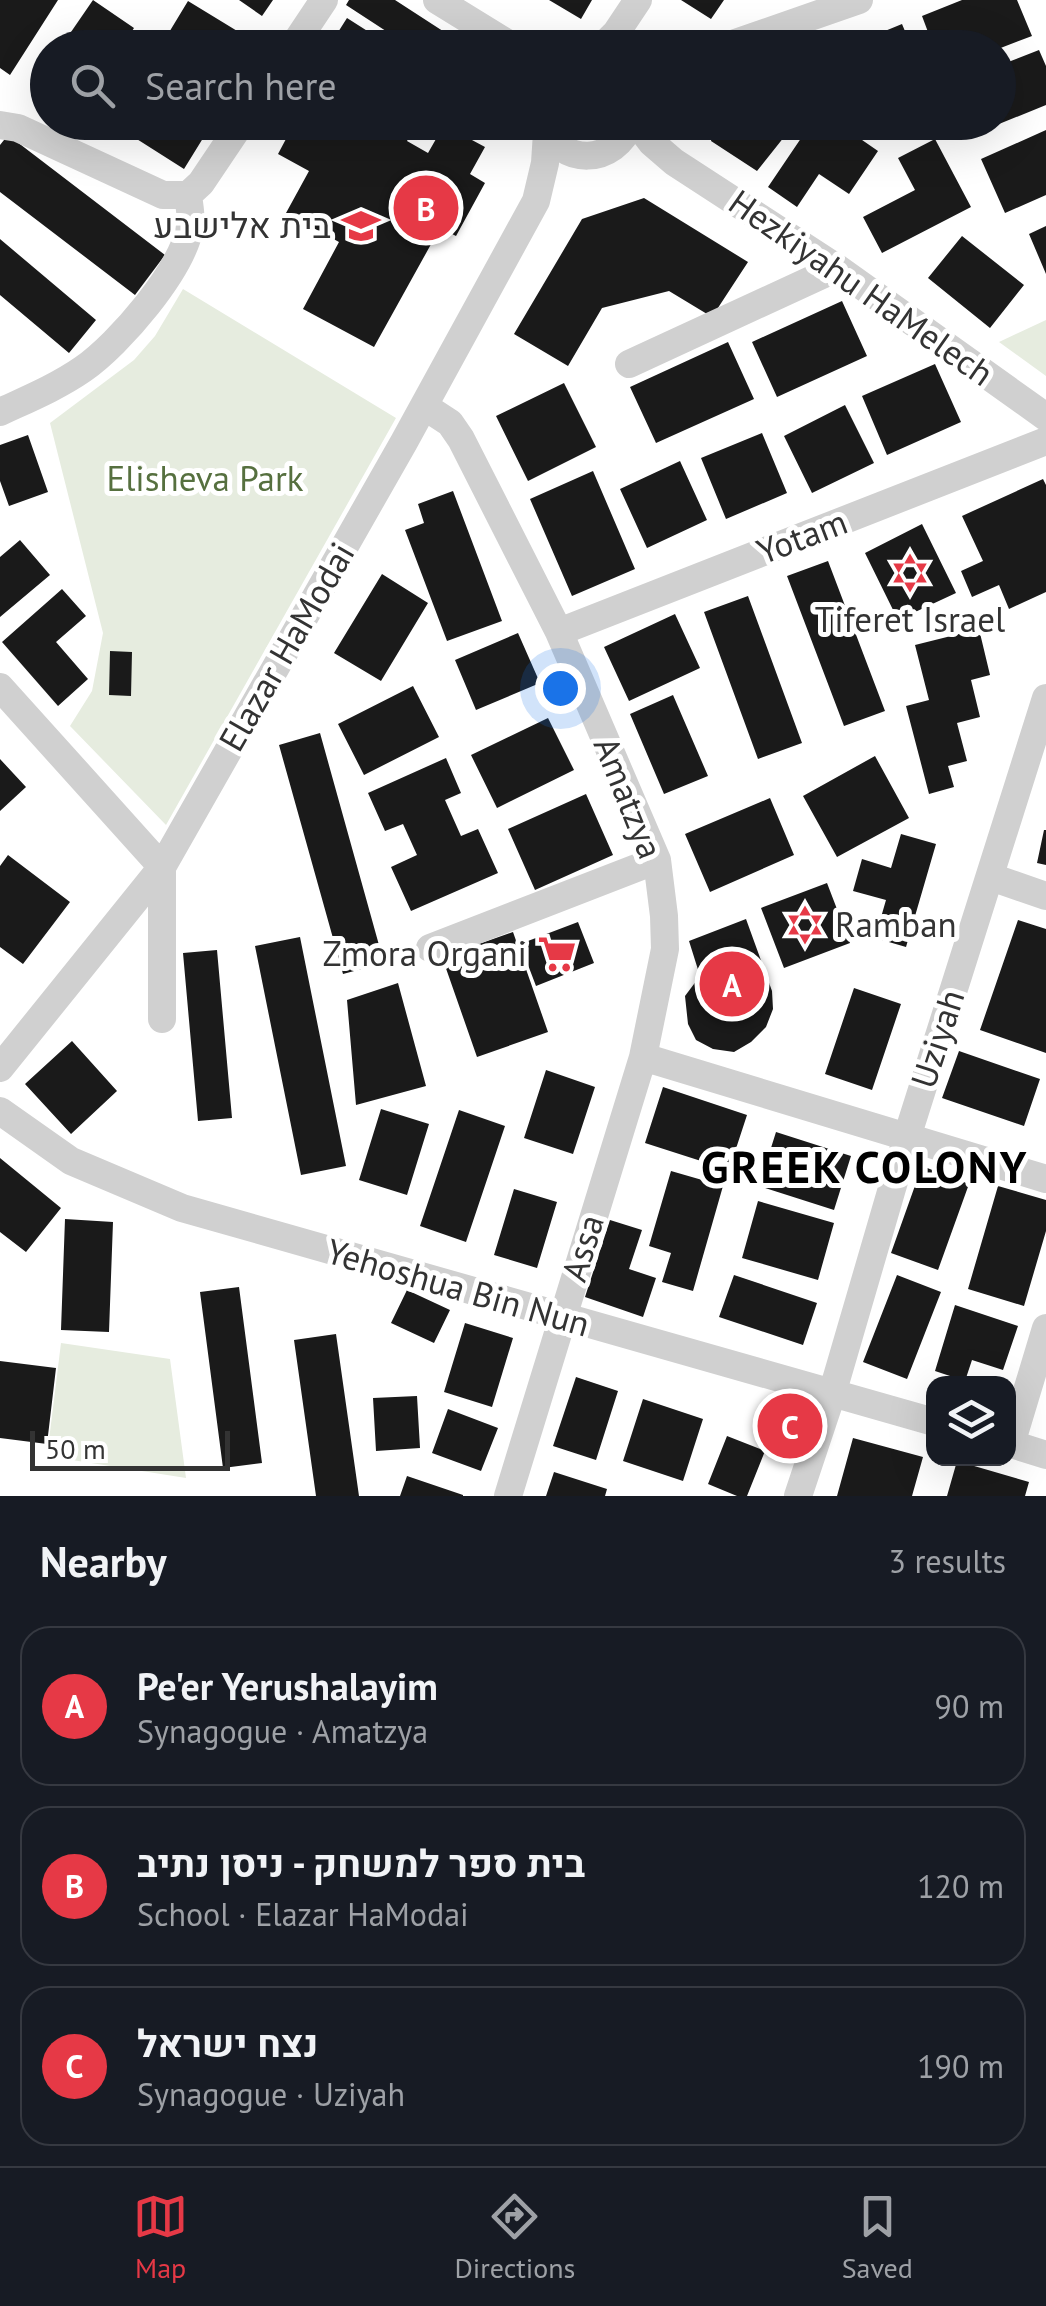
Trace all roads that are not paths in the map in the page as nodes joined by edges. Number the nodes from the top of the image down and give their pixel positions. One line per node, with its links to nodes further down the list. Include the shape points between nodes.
1 (324, 0): 5 (street)
2 (438, 0): 6 (street)
3 (638, 0): 7 (street)
4 (860, 0): 8 (street)
5 (304, 30)
6 (480, 30)
7 (619, 30)
8 (773, 30)
9 (0, 124): 10 (street)
10 (30, 134)
11 (44, 140): 19 (street, via 154,192)
12 (230, 140): 19 (street)
13 (545, 140): 20 (street, Elazar HaModai)
14 (555, 140): 17 (street, via 564,150)
15 (621, 140): 17 (street, Elazar HaModai)
16 (649, 140): 18 (street, Hezkiyahu HaMelech)
17 (598, 154): 18 (street, Hezkiyahu HaMelech); 20 (street, Elazar HaModai, via 562,173)
18 (674, 162): 21 (street, Hezkiyahu HaMelech)
19 (188, 195): 24 (street, via 191,224 168,278 86,367)
20 (536, 201): 23 (street, Elazar HaModai)
21 (837, 268): 22 (street); 25 (street, Hezkiyahu HaMelech)
22 (630, 364)
23 (424, 406): 27 (street, Amatzya, via 461,438); 31 (street, Elazar HaModai)
24 (0, 412)
25 (1046, 417)
26 (1046, 441): 27 (street, Yotam)
27 (559, 632): 30 (street, Amatzya)
28 (0, 687): 31 (street)
29 (1046, 698): 32 (street, Uziyah)
30 (656, 860): 34 (street); 36 (street, Amatzya, via 665,949)
31 (162, 867): 35 (street); 37 (street, Elazar HaModai)
32 (991, 877): 33 (street); 39 (street, Uziyah)
33 (1046, 896)
34 (430, 948)
35 (162, 1019)
36 (642, 1057): 39 (street); 41 (street, Assa)
37 (0, 1068)
38 (0, 1111): 41 (street, Yehoshua Bin Nun, via 71,1162 182,1208)
39 (908, 1137): 40 (street); 43 (street, Uziyah)
40 (1046, 1179)
41 (561, 1319): 43 (street, Yehoshua Bin Nun); 48 (street, Assa)
42 (1046, 1328): 45 (street)
43 (832, 1394): 44 (street, Yehoshua Bin Nun); 49 (street, Uziyah)
44 (926, 1420)
45 (1016, 1424)
46 (1016, 1445): 47 (street)
47 (1046, 1455)
48 (508, 1496)
49 (798, 1496)

